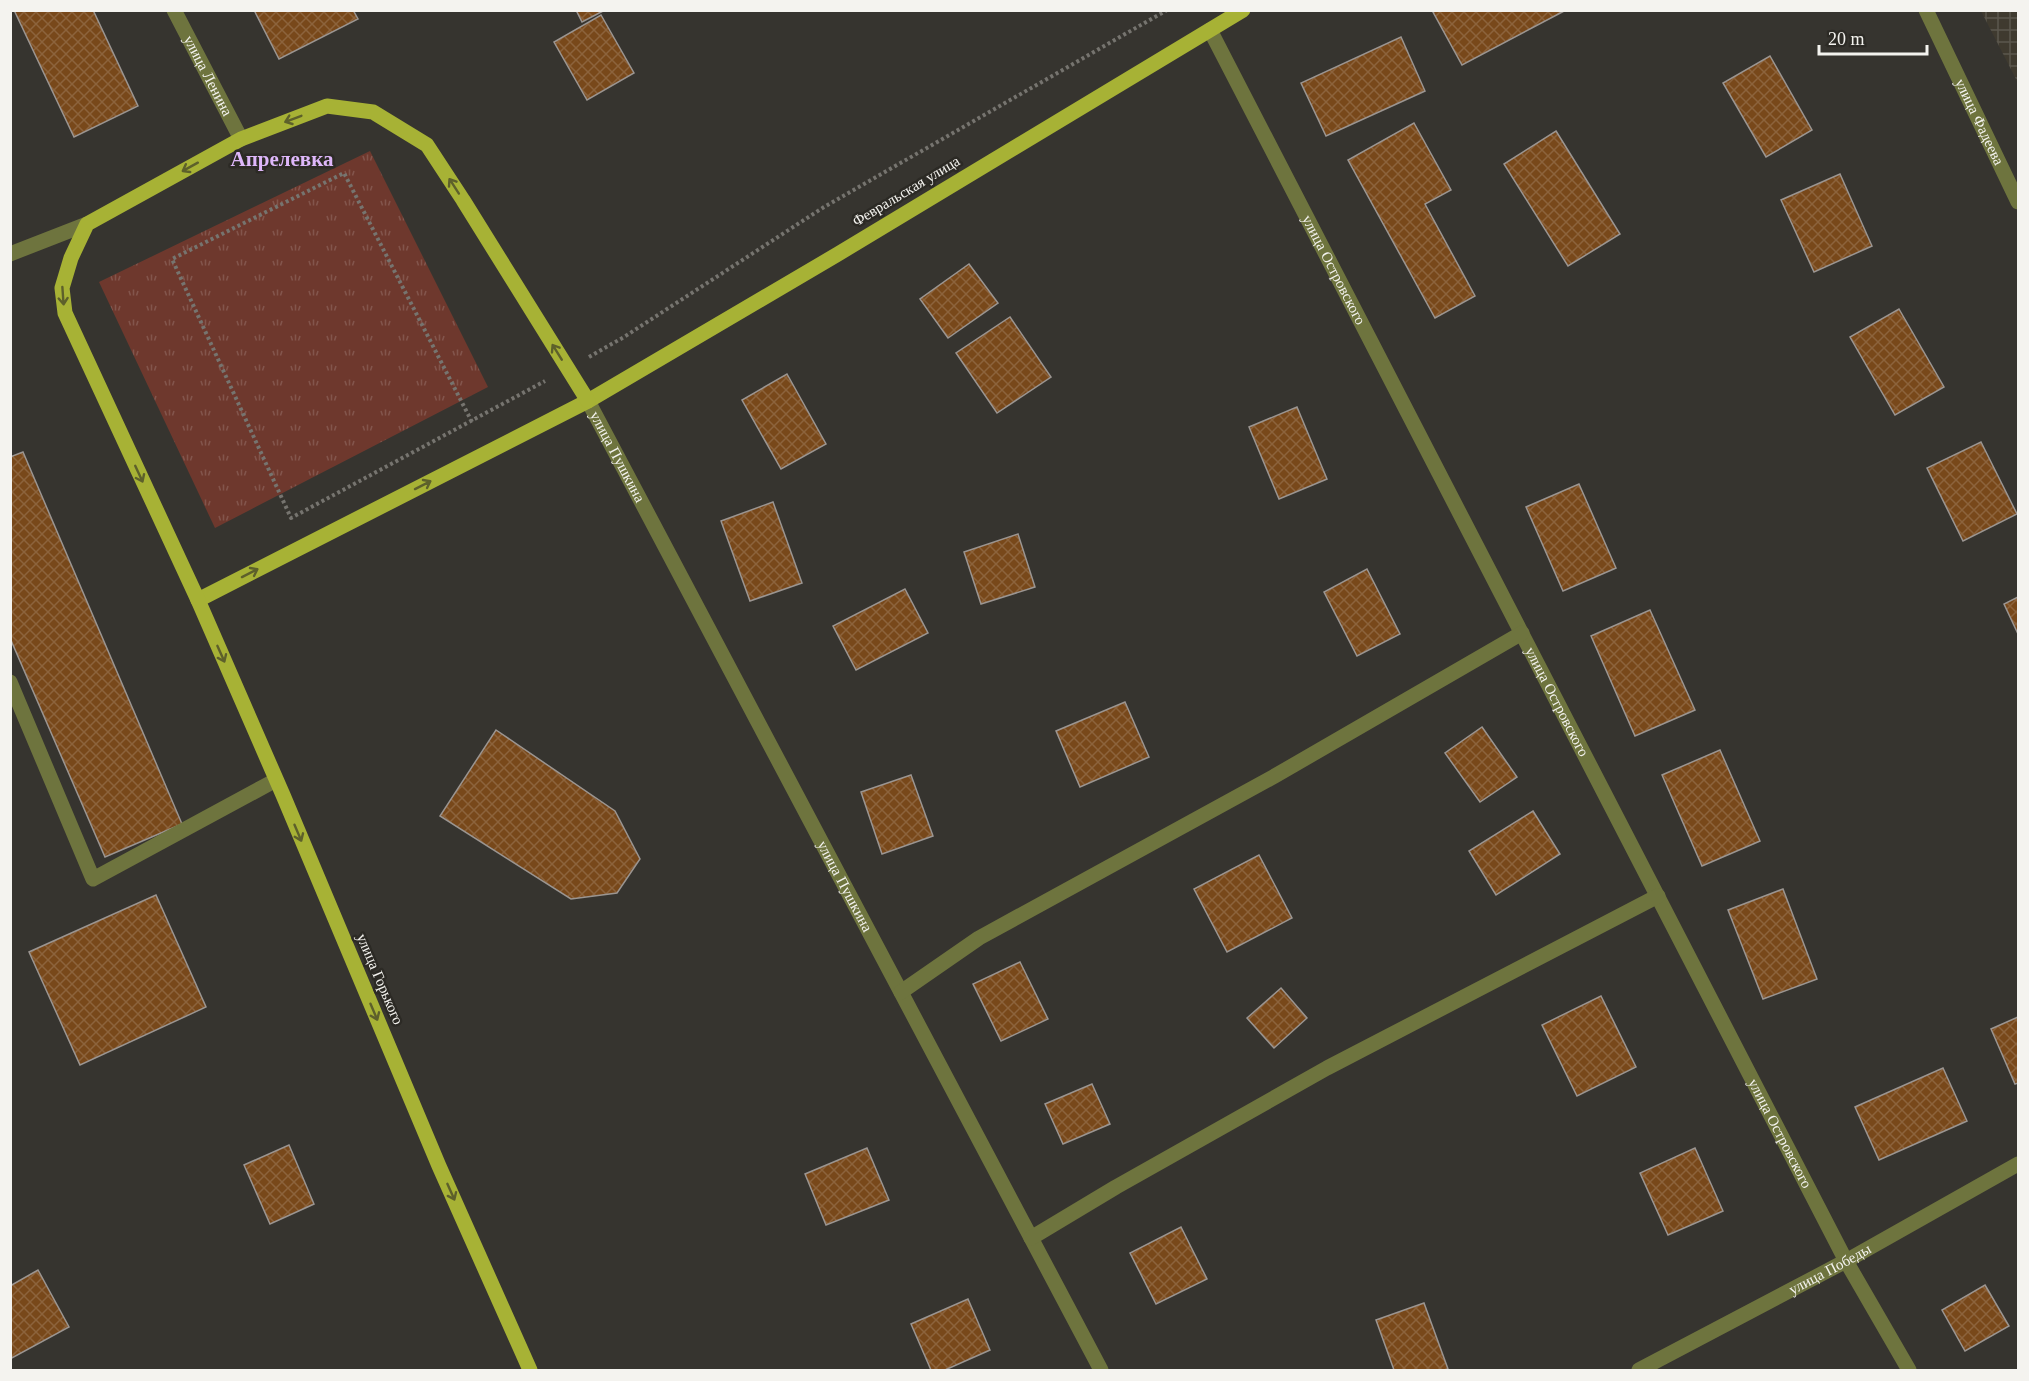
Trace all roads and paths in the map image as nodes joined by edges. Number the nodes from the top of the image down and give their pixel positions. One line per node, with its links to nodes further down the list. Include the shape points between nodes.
1 (174, 10): 6 (street, улица Ленина)
2 (1167, 10): 10 (path, via 824,207 624,337)
3 (1243, 10): 5 (main road, Февральская улица)
4 (1926, 10): 7 (street, улица Фадеева)
5 (1210, 30): 11 (main road, Февральская улица); 14 (street, улица Островского)
6 (241, 139): 8 (main road, one-way to 8); 10 (main road, one-way to 6, via 427,145 373,112 327,106)
7 (2019, 202)
8 (87, 224): 9 (street); 13 (main road, улица Горького, one-way to 13, via 62,288 65,314)
9 (10, 254)
10 (567, 369): 11 (main road); 12 (path)
11 (588, 401): 13 (main road, Февральская улица, one-way to 11); 18 (street, улица Пушкина)
12 (472, 422): 12 (path, via 291,518 172,260 344,173)
13 (198, 600): 16 (main road, улица Горького, one-way to 16)
14 (1522, 633): 17 (street, улица Островского); 18 (street, via 1262,783 979,938)
15 (10, 682): 16 (street, via 93,879)
16 (276, 780): 22 (main road, улица Горького, one-way to 22)
17 (1658, 896): 20 (street, via 1327,1068); 21 (street, улица Островского)
18 (901, 992): 20 (street, улица Пушкина)
19 (2019, 1164): 21 (street, улица Победы)
20 (1031, 1238): 23 (street, улица Пушкина)
21 (1846, 1261): 24 (street, улица Победы); 25 (street, улица Островского)
22 (530, 1371)
23 (1101, 1371)
24 (1639, 1371)
25 (1909, 1371)

